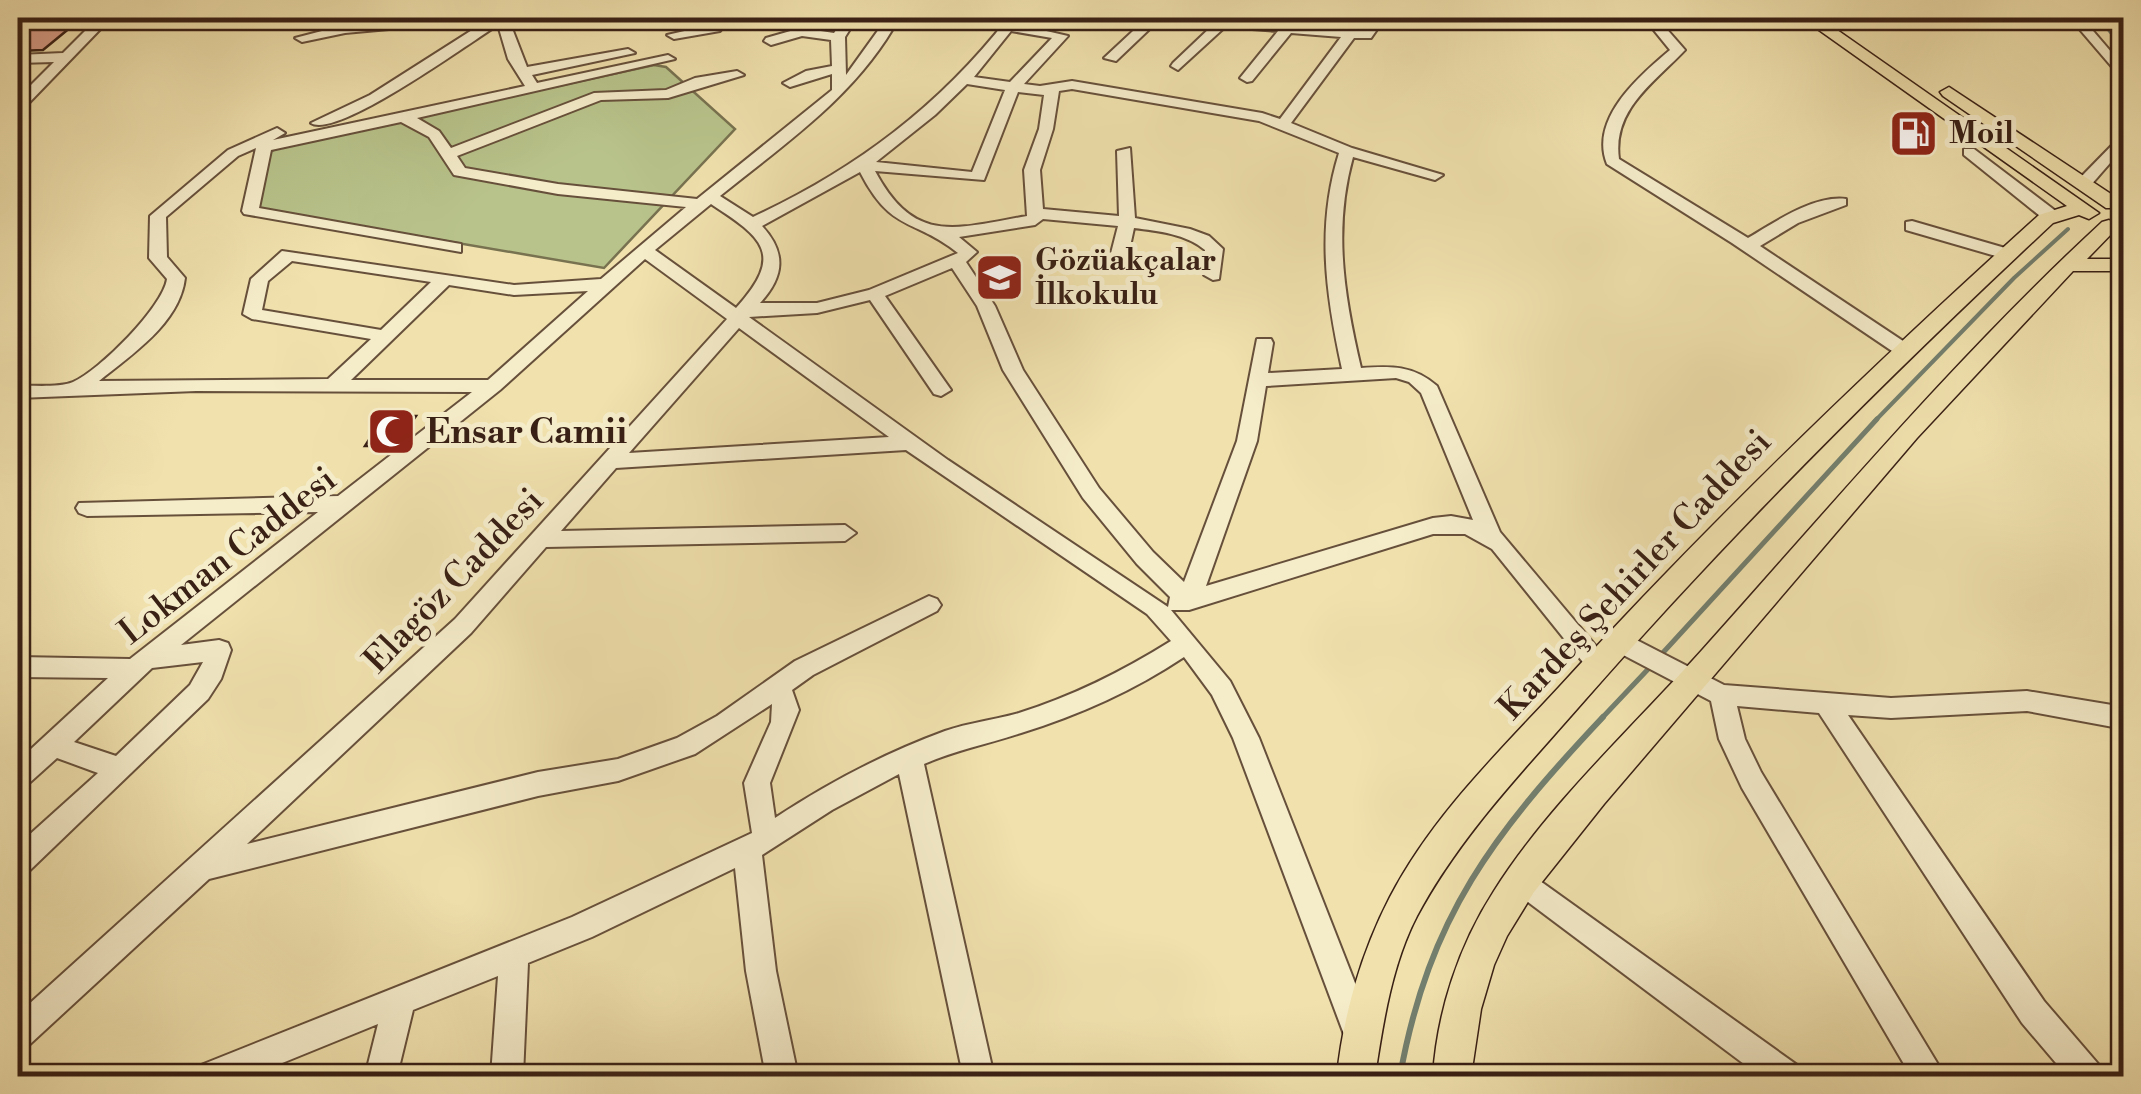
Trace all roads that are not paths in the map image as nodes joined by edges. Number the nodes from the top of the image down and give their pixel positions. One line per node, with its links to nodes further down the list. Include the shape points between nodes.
1 (87, 18): 17 (street)
2 (105, 18): 26 (street)
3 (466, 18): 24 (street)
4 (500, 18): 31 (street); 79 (street, via 366,104 248,144 188,187 158,216 158,258 176,278 174,298)
5 (725, 18): 22 (street, via 715,28)
6 (851, 18): 23 (street)
7 (892, 18): 35 (street)
8 (1154, 18): 27 (street)
9 (1166, 18): 16 (street)
10 (1379, 18): 21 (street, via 1366,36)
11 (1650, 18): 61 (street, via 1678,50 1612,123 1610,158)
12 (1810, 18): 51 (main road)
13 (1839, 18): 51 (main road)
14 (2076, 18): 33 (street)
15 (2118, 18): 19 (street)
16 (1224, 20): 20 (street); 29 (street)
17 (18, 22)
18 (1011, 22): 36 (street); 38 (street, via 1061,36)
19 (2124, 24)
20 (1287, 28): 21 (street); 34 (street)
21 (1350, 34): 43 (street)
22 (674, 35)
23 (838, 37): 25 (street, via 801,32); 35 (street)
24 (302, 38)
25 (770, 41)
26 (64, 58): 28 (street); 41 (street)
27 (1110, 58)
28 (18, 60)
29 (1178, 66)
30 (685, 68): 31 (street, via 675,50 654,47); 32 (street); 39 (street); 48 (street, via 668,94 599,96)
31 (523, 72): 39 (street)
32 (737, 75)
33 (2124, 76)
34 (1247, 78)
35 (838, 80): 37 (street); 52 (street)
36 (965, 80): 38 (street); 49 (street)
37 (790, 83)
38 (1013, 87): 40 (street); 49 (street, via 978,177)
39 (533, 89): 42 (street)
40 (1041, 90): 43 (street, via 1072,85 1262,117); 54 (street, via 1052,92 1032,170)
41 (18, 106)
42 (404, 117): 48 (street, via 429,130); 62 (street, via 264,147 250,212)
43 (1281, 127): 46 (street)
44 (2124, 137): 51 (street)
45 (1125, 150): 57 (street)
46 (1346, 151): 50 (street); 77 (street, via 1332,212 1332,279)
47 (1969, 152): 55 (street)
48 (448, 154): 52 (street, via 460,172 558,189)
49 (864, 165): 58 (street); 60 (street, via 892,209)
50 (1435, 175)
51 (2083, 199): 55 (main road, Kardeş Şehirler Caddesi); 56 (main road)
52 (705, 200): 58 (street, Elagöz Caddesi); 63 (street, Lokman Caddesi)
53 (1840, 202): 61 (street, via 1792,219)
54 (1034, 213): 57 (street); 60 (street, via 1035,220)
55 (2049, 218): 56 (main road, via 2076,224); 64 (main road, Kardeş Şehirler Caddesi)
56 (2115, 220): 67 (main road)
57 (1126, 223): 66 (street); 69 (street, via 1206,239 1214,249)
58 (752, 224): 73 (street, Elagöz Caddesi, via 769,242 774,266)
59 (1912, 226): 64 (street)
60 (947, 234): 65 (street, via 968,252)
61 (1748, 246): 76 (street)
62 (455, 248)
63 (644, 250): 71 (street, Lokman Caddesi); 73 (street)
64 (2006, 254): 76 (main road, Kardeş Şehirler Caddesi)
65 (956, 260): 72 (street); 91 (street, via 986,306 1013,370 1084,482)
66 (1116, 265)
67 (2068, 265): 68 (main road); 99 (main road, via 1852,492)
68 (2124, 265)
69 (1213, 275)
70 (446, 278): 71 (street, via 514,290); 74 (street); 74 (street, via 288,255 260,278 252,314)
71 (606, 284): 81 (street, Lokman Caddesi)
72 (875, 294): 73 (street, via 816,308); 82 (street)
73 (743, 313): 84 (street); 85 (street, Elagöz Caddesi)
74 (386, 336): 80 (street)
75 (1264, 343): 78 (street)
76 (1902, 350): 94 (main road, Kardeş Şehirler Caddesi)
77 (1353, 374): 78 (street); 89 (street, via 1398,372 1426,386)
78 (1258, 380): 91 (street, via 1248,441)
79 (80, 386): 80 (street); 83 (street)
80 (332, 386): 81 (street)
81 (493, 386): 86 (street, Lokman Caddesi)
82 (941, 390)
83 (18, 392)
84 (910, 443): 85 (street); 93 (street)
85 (612, 461): 90 (street, Elagöz Caddesi)
86 (343, 504): 87 (street); 96 (street, Lokman Caddesi)
87 (87, 508)
88 (845, 532): 90 (street)
89 (1491, 536): 91 (street, via 1440,524); 97 (street)
90 (544, 539): 110 (street, Elagöz Caddesi, via 410,678)
91 (1189, 601): 93 (street)
92 (928, 605): 100 (street)
93 (1155, 608): 95 (street)
94 (1619, 641): 97 (main road, Kardeş Şehirler Caddesi); 99 (street)
95 (1188, 643): 105 (street, via 1080,702); 115 (street, via 1222,688 1246,738)
96 (141, 664): 98 (street); 104 (street, Lokman Caddesi); 106 (street, via 219,650 200,692)
97 (1599, 664): 115 (main road, Kardeş Şehirler Caddesi, via 1432,856 1382,956)
98 (18, 668)
99 (1691, 682): 101 (street); 111 (main road)
100 (776, 686): 108 (street, via 786,701 786,720 756,789); 110 (street, via 706,736 645,762)
101 (1722, 696): 102 (street); 124 (street, via 1751,780)
102 (1826, 704): 103 (street, via 2027,701); 125 (street, via 2034,1012)
103 (2124, 718)
104 (52, 744): 106 (street); 107 (street, Lokman Caddesi)
105 (909, 757): 108 (street); 117 (street)
106 (120, 769): 109 (street)
107 (18, 777)
108 (757, 844): 112 (street); 120 (street, via 761,971)
109 (18, 863)
110 (199, 869): 114 (street, Elagöz Caddesi)
111 (1522, 881): 122 (main road, via 1473,974); 123 (street)
112 (514, 954): 113 (street); 119 (street)
113 (400, 999): 116 (street); 118 (street)
114 (18, 1034)
115 (1361, 1038): 121 (main road, Kardeş Şehirler Caddesi)
116 (219, 1075)
117 (979, 1075)
118 (381, 1076)
119 (507, 1076)
120 (782, 1076)
121 (1356, 1076)
122 (1452, 1076)
123 (1786, 1076)
124 (1928, 1076)
125 (2088, 1076)

